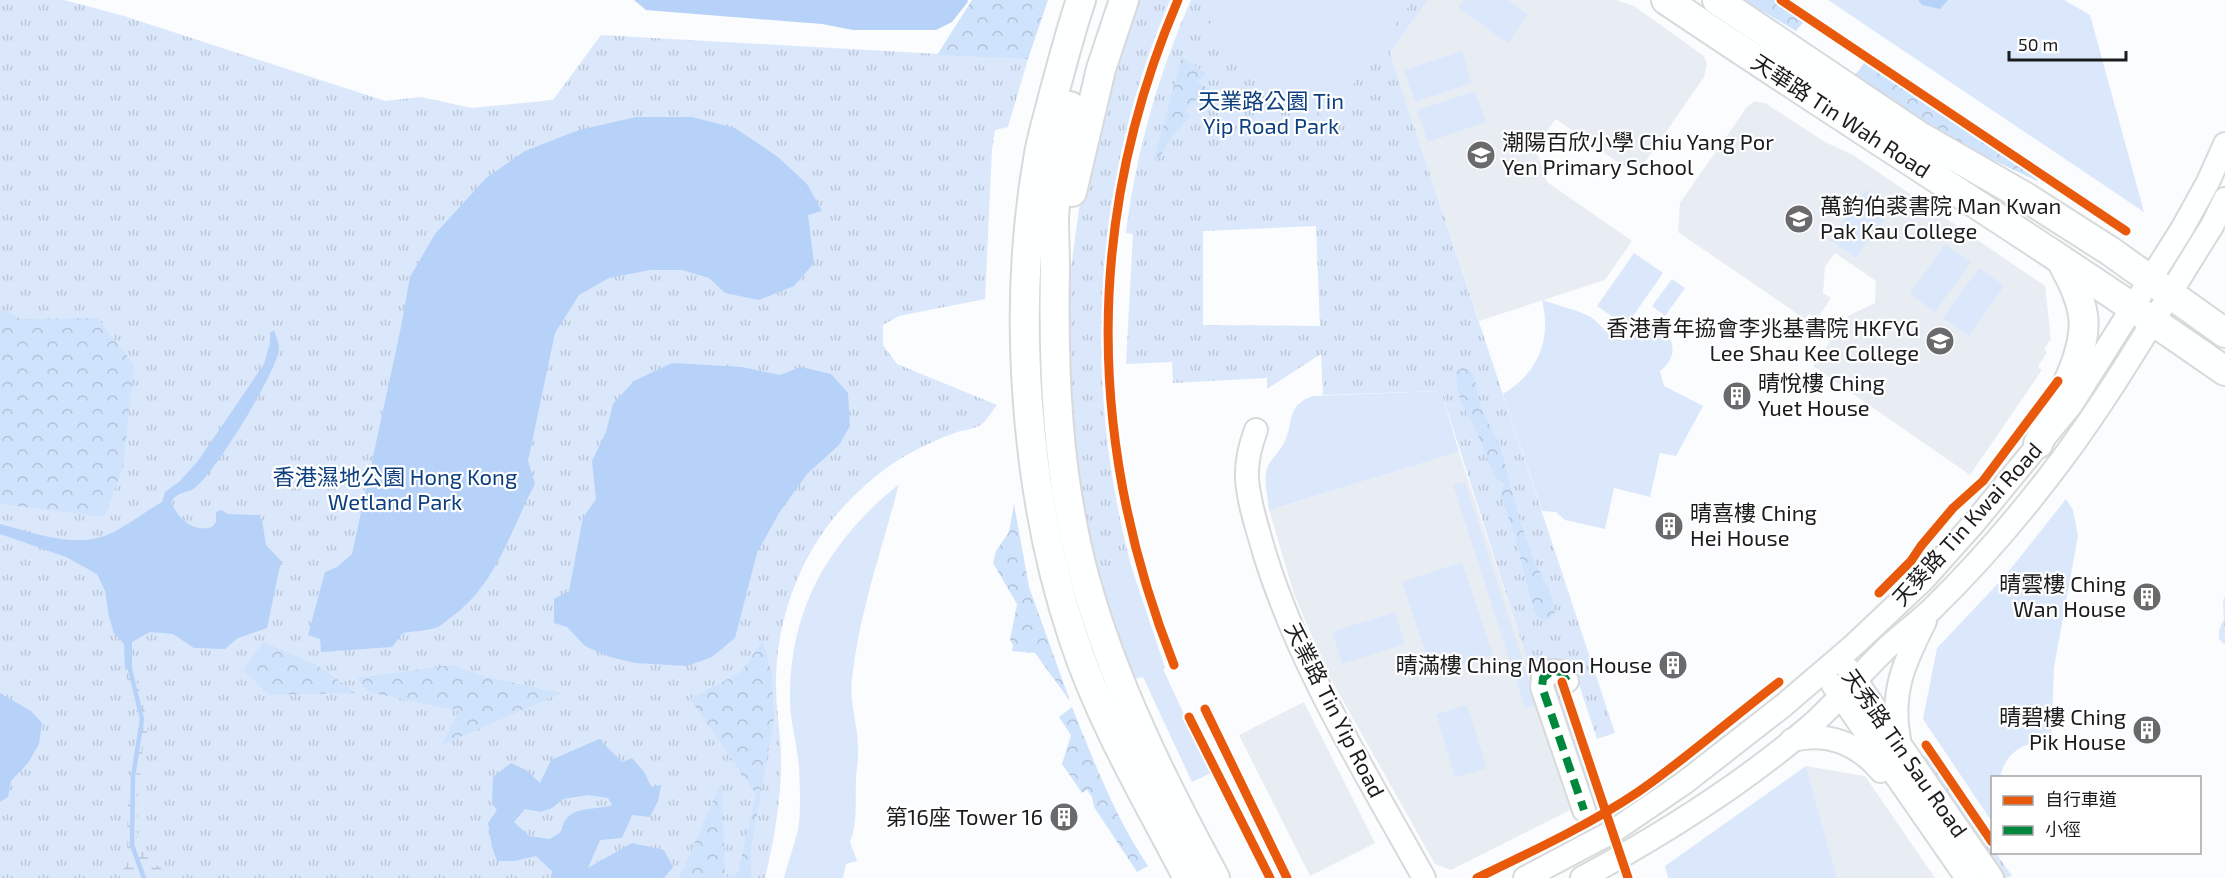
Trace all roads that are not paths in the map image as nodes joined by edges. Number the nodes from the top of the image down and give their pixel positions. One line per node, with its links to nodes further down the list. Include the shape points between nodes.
1 (1064, 0): 9 (main road, via 1037,103)
2 (1081, 0): 7 (main road)
3 (1100, 0): 7 (main road)
4 (1124, 0): 12 (main road, via 1101,69)
5 (1666, 0): 11 (main road, 天華路 Tin Wah Road)
6 (1717, 0): 13 (main road, 天華路 Tin Wah Road, via 1922,137 2027,198)
7 (1073, 56): 9 (main road); 12 (main road, via 1056,181)
8 (2225, 144): 13 (street, 天葵路 Tin Kwai Road)
9 (1040, 148): 28 (main road, via 1028,251 1026,343 1031,435 1046,533 1067,617 1092,688)
10 (2225, 199): 13 (street, 天葵路 Tin Kwai Road, via 2212,225)
11 (2060, 257): 14 (main road, 天華路 Tin Wah Road); 18 (main road, via 2080,302 2082,339 2077,361)
12 (1055, 267): 26 (main road, via 1053,342 1059,432 1080,558 1101,628 1139,727)
13 (2160, 286): 14 (street, 天葵路 Tin Kwai Road); 15 (main road, 天華路 Tin Wah Road)
14 (2143, 315): 16 (main road, 天華路 Tin Wah Road); 18 (street, 天葵路 Tin Kwai Road); 19 (street, 天葵路 Tin Kwai Road, via 2092,418 2059,464 1984,554)
15 (2225, 333)
16 (2225, 371)
17 (1256, 430): 31 (street, 天業路 Tin Yip Road, via 1248,461 1249,493 1285,611 1317,685)
18 (2038, 444): 20 (street, 天葵路 Tin Kwai Road, via 1924,579)
19 (1930, 610): 22 (street, 天葵路 Tin Kwai Road); 24 (street, via 1899,681 1896,722)
20 (1831, 664): 22 (street, 天秀路 Tin Sau Road); 32 (street, 天葵路 Tin Kwai Road, via 1747,736 1648,810)
21 (1567, 681): 25 (street, via 1561,672 1554,671 1541,682)
22 (1849, 688): 23 (street, 天葵路 Tin Kwai Road); 24 (street, 天秀路 Tin Sau Road); 27 (street, 天秀路 Tin Sau Road)
23 (1792, 740): 27 (street, via 1813,736 1835,739 1864,753 1901,799); 33 (street, 天葵路 Tin Kwai Road, via 1660,834)
24 (1900, 745): 35 (street, 天秀路 Tin Sau Road)
25 (1584, 810)
26 (1185, 823): 29 (main road); 30 (main road)
27 (1936, 833): 34 (street, 天秀路 Tin Sau Road)
28 (1188, 878)
29 (1215, 878)
30 (1227, 878)
31 (1424, 878)
32 (1525, 878)
33 (1582, 878)
34 (1967, 878)
35 (1992, 878)

